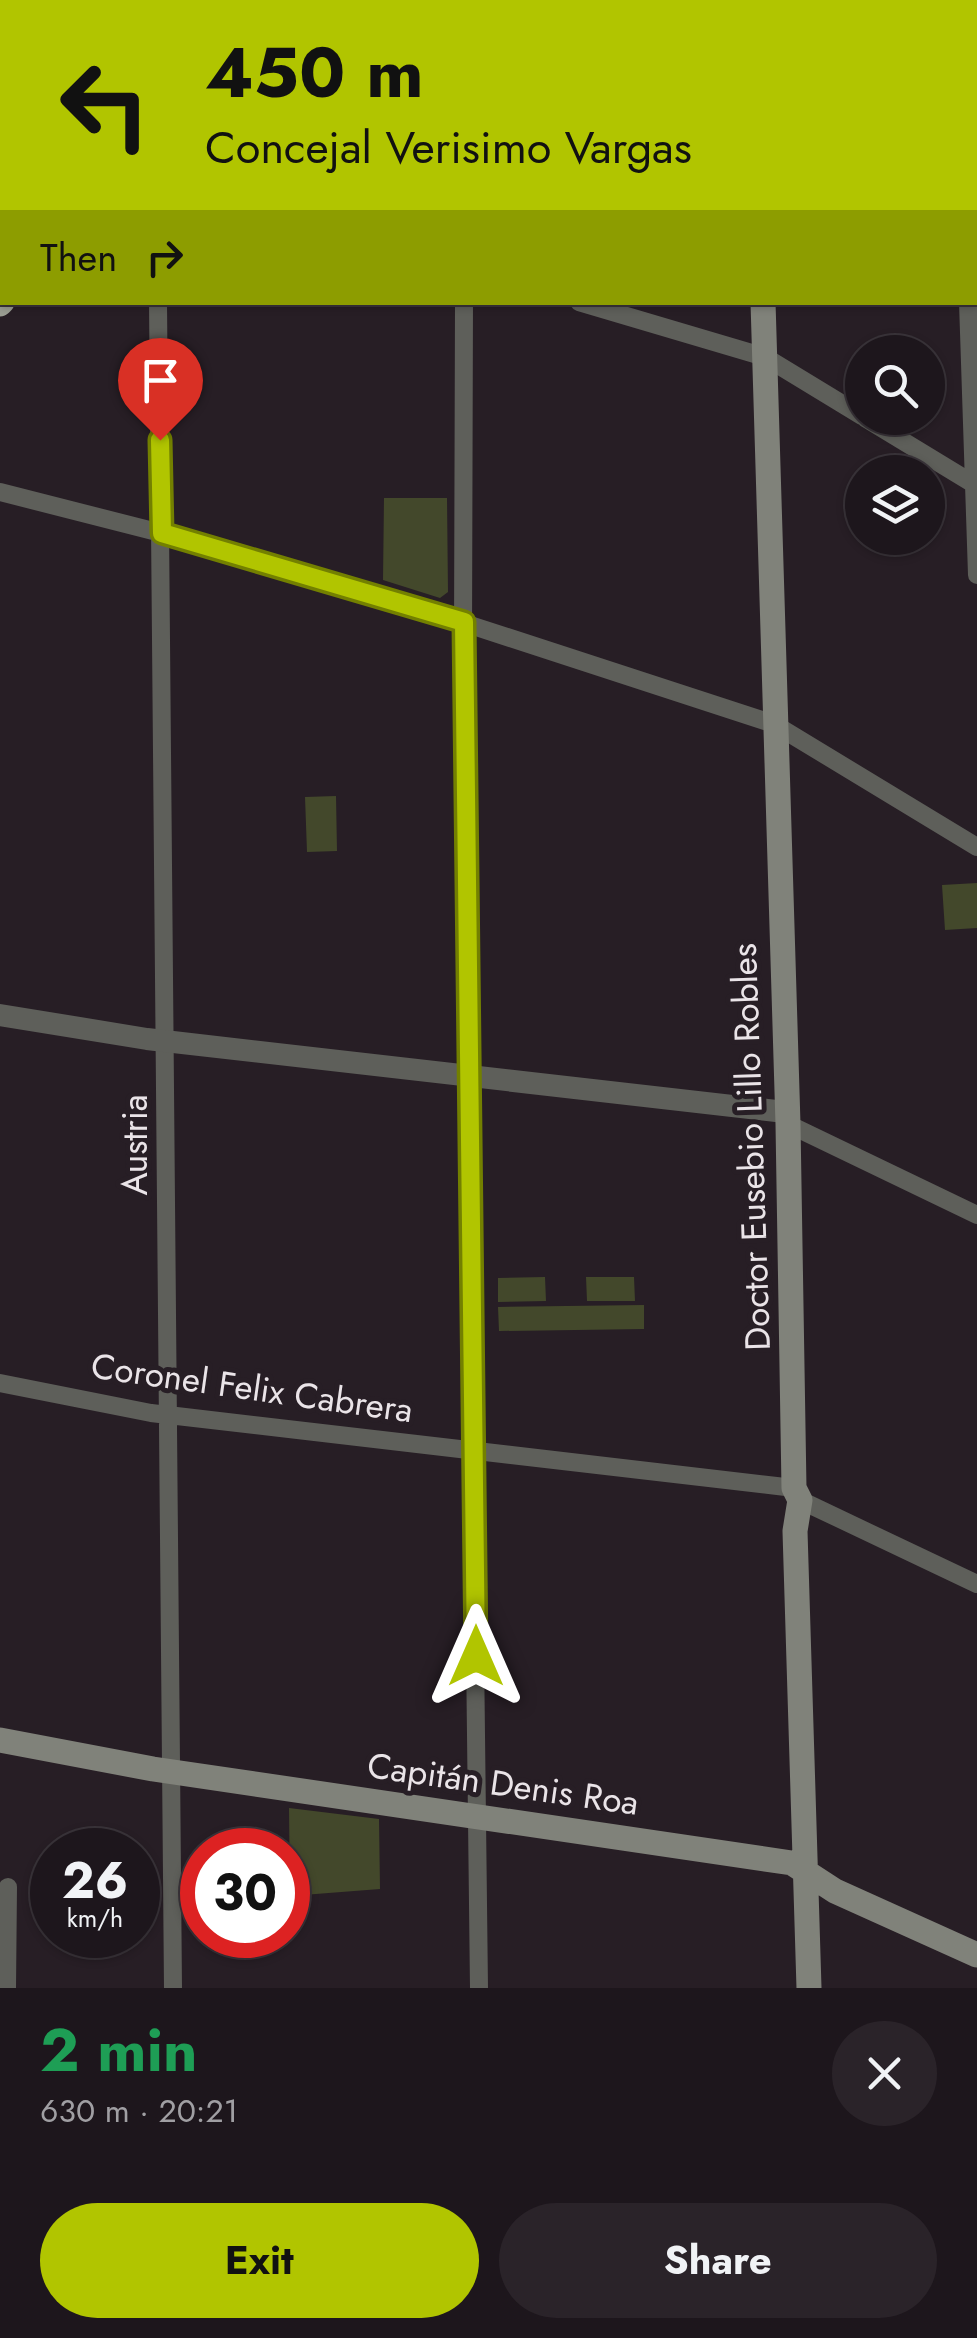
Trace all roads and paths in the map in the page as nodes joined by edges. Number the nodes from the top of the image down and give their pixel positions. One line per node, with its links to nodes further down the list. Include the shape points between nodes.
1 (158, 305): 11 (street, Austria)
2 (464, 305): 13 (street)
3 (589, 305): 6 (street)
4 (763, 305): 6 (main road, Doctor Eusebio Lillo Robles)
5 (968, 305): 9 (street)
6 (765, 357): 7 (street); 14 (main road, Doctor Eusebio Lillo Robles)
7 (845, 405)
8 (893, 435): 9 (street)
9 (975, 485): 12 (street)
10 (0, 492): 11 (street)
11 (162, 533): 13 (street); 17 (street, Austria)
12 (977, 575)
13 (464, 622): 14 (street); 18 (street)
14 (774, 724): 15 (street); 19 (main road, Doctor Eusebio Lillo Robles)
15 (977, 848)
16 (0, 1015): 17 (street)
17 (167, 1042): 18 (street); 22 (street, Austria)
18 (469, 1076): 19 (street); 23 (street)
19 (787, 1118): 20 (street); 24 (main road, Doctor Eusebio Lillo Robles)
20 (977, 1216)
21 (0, 1382): 22 (street, Coronel Felix Cabrera)
22 (170, 1415): 23 (street, Coronel Felix Cabrera); 27 (street, Austria)
23 (475, 1451): 24 (street, Coronel Felix Cabrera); 28 (street)
24 (798, 1494): 25 (street, Coronel Felix Cabrera); 29 (main road, Doctor Eusebio Lillo Robles)
25 (977, 1584)
26 (0, 1740): 27 (main road, Capitán Denis Roa)
27 (170, 1771): 28 (main road, Capitán Denis Roa); 33 (street, Austria)
28 (477, 1814): 29 (main road, Capitán Denis Roa, via 781,1861); 34 (street)
29 (804, 1873): 31 (main road, Capitán Denis Roa); 35 (main road, Doctor Eusebio Lillo Robles)
30 (8, 1887): 32 (street)
31 (977, 1955)
32 (6, 1988)
33 (173, 1988)
34 (479, 1988)
35 (809, 1988)

